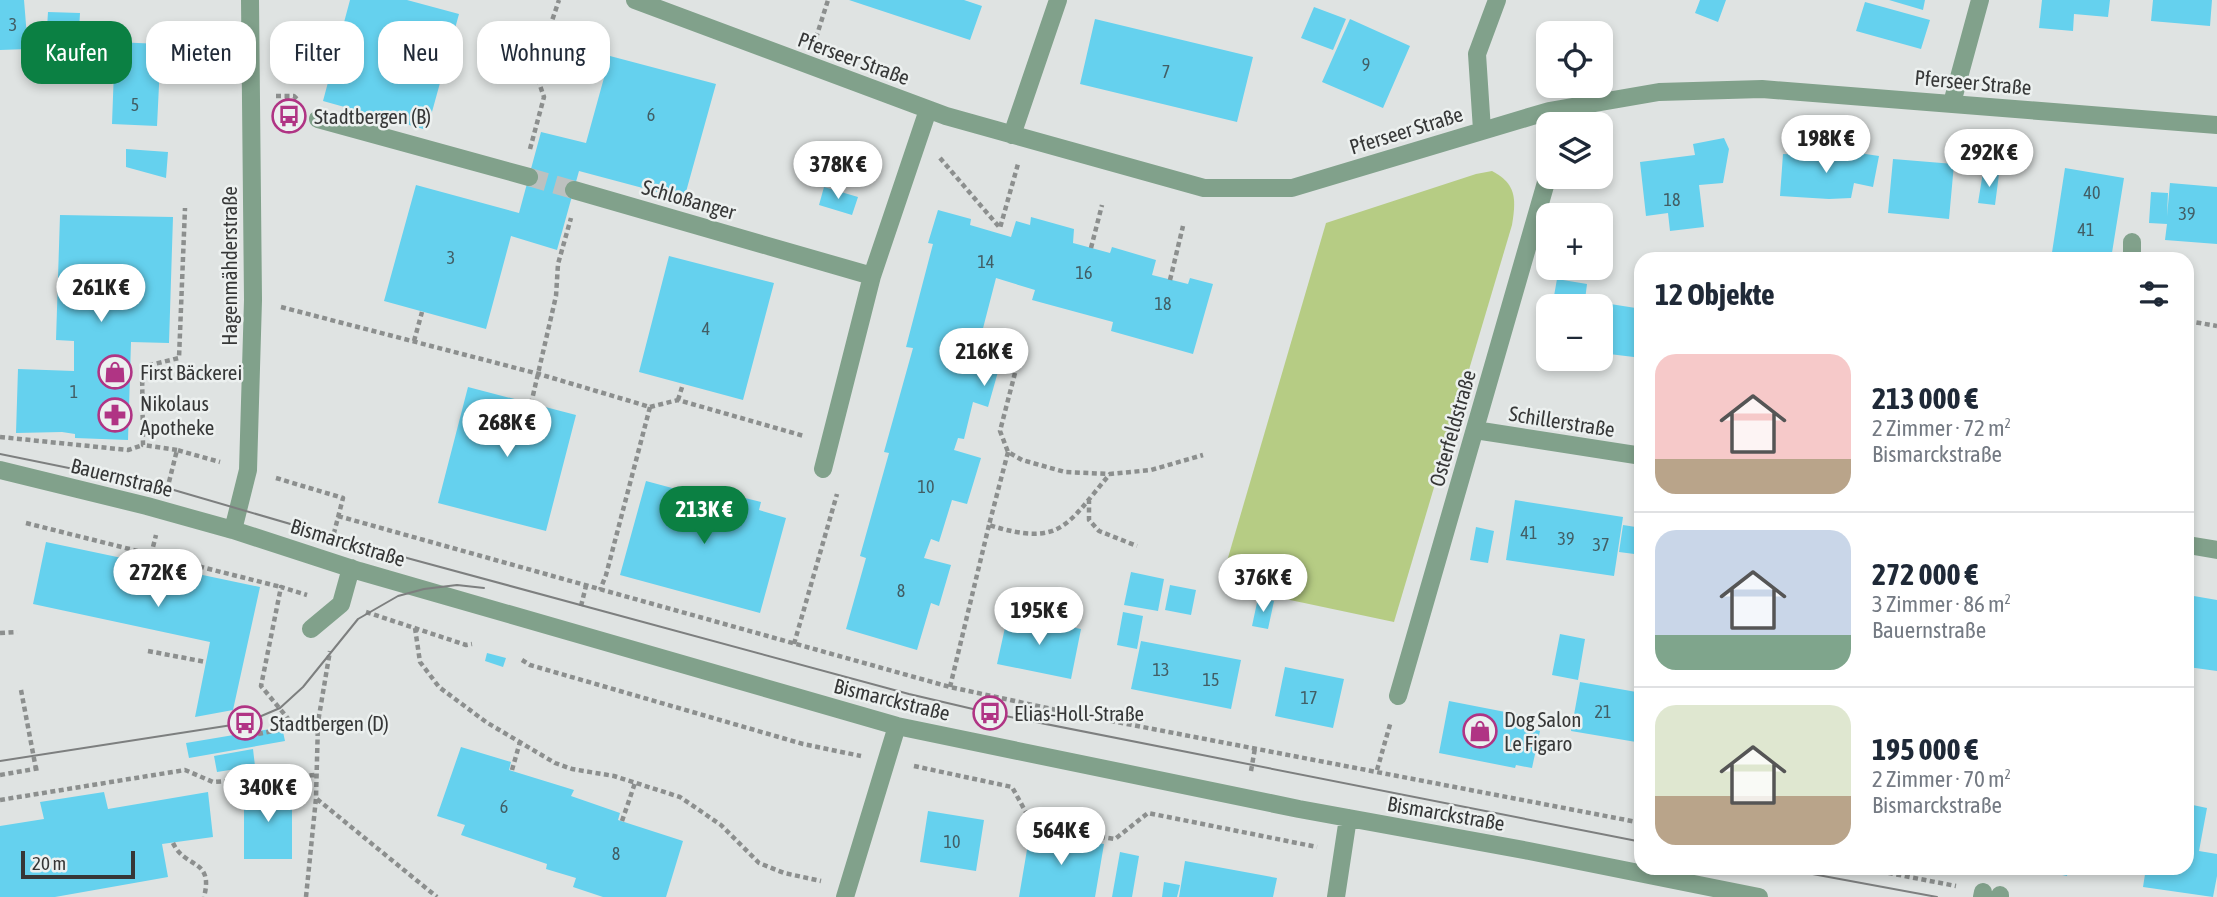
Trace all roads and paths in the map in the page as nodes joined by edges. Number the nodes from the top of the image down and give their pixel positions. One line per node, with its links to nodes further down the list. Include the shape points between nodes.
1 (250, 0): 9 (street, Hagenmähderstraße)
2 (559, 0): 20 (path, via 535,71 544,97)
3 (635, 0): 8 (street, Pferseer Straße)
4 (828, 0): 8 (path)
5 (1058, 0): 19 (street)
6 (1497, 0): 18 (street, via 1477,54)
7 (1980, 0): 11 (street)
8 (807, 65): 12 (street, Pferseer Straße)
9 (251, 95): 10 (path); 32 (street, Hagenmähderstraße)
10 (287, 96): 14 (path); 15 (path, via 294,96)
11 (1952, 103): 13 (street, Pferseer Straße, via 1762,89 1659,92); 17 (street, Pferseer Straße)
12 (928, 110): 19 (street, Pferseer Straße); 30 (street)
13 (1574, 112)
14 (289, 116)
15 (318, 119): 22 (street)
16 (1536, 120): 18 (street, Pferseer Straße)
17 (2217, 125)
18 (1482, 130): 19 (street, Pferseer Straße, via 1292,188 1204,188)
19 (1018, 136): 21 (path, via 1000,228)
20 (531, 149)
21 (935, 152)
22 (529, 177)
23 (1544, 189): 43 (street, Osterfeldstraße)
24 (574, 190): 30 (street, Schloßanger)
25 (1102, 205): 29 (path)
26 (185, 208): 46 (path, via 179,358 142,367)
27 (1183, 226): 31 (path)
28 (563, 247): 38 (path)
29 (1091, 248)
30 (872, 276): 45 (street)
31 (1170, 280)
32 (253, 300): 36 (path); 58 (street, Hagenmähderstraße, via 248,470)
33 (422, 312): 36 (path)
34 (2194, 322): 35 (path)
35 (2217, 326)
36 (414, 341): 38 (path)
37 (1015, 373): 48 (path, via 1000,431)
38 (538, 374): 41 (path); 42 (path)
39 (683, 384): 40 (path)
40 (678, 400): 42 (path); 45 (path)
41 (531, 404)
42 (650, 407): 64 (path)
43 (1475, 430): 50 (street, Schillerstraße); 76 (street, Osterfeldstraße)
44 (0, 437): 46 (path, via 128,450)
45 (829, 441): 51 (street)
46 (143, 444): 47 (path)
47 (177, 450)
48 (1008, 452): 53 (path, via 1065,472); 57 (path)
49 (1203, 455): 53 (path, via 1151,470)
50 (1634, 455)
51 (822, 468)
52 (0, 470): 58 (street, Bauernstraße)
53 (1110, 474): 54 (path)
54 (1089, 498): 57 (path, via 1070,523 1051,534 1014,533); 59 (path, via 1088,520 1099,531)
55 (338, 516): 64 (path)
56 (26, 523): 63 (path)
57 (989, 526): 74 (path)
58 (233, 530): 62 (street, Bismarckstraße)
59 (1137, 546)
60 (2194, 546): 61 (street)
61 (2217, 550)
62 (351, 568): 65 (street); 78 (street, Bismarckstraße)
63 (281, 587)
64 (600, 590): 74 (path)
65 (341, 604): 66 (path); 67 (street); 77 (path)
66 (415, 628): 70 (path); 80 (path, via 420,662 439,687)
67 (311, 629)
68 (17, 632): 69 (path)
69 (0, 633)
70 (471, 644)
71 (148, 651): 73 (path)
72 (522, 660): 81 (path, via 803,744)
73 (206, 662)
74 (950, 687): 83 (path)
75 (21, 690): 84 (path, via 38,769)
76 (1398, 696): 83 (path)
77 (318, 722): 79 (path); 85 (path)
78 (897, 726): 81 (street); 89 (street, Bismarckstraße)
79 (258, 734)
80 (520, 742): 82 (path); 86 (path, via 555,763)
81 (887, 761): 93 (path, via 1012,787 1034,827 1115,839 1148,813); 97 (street)
82 (512, 770)
83 (1377, 770): 90 (path)
84 (0, 775)
85 (316, 775): 87 (path); 88 (path, via 213,782 185,770)
86 (635, 783): 91 (path); 97 (path, via 680,797 721,825 759,863)
87 (316, 798): 100 (path); 101 (path)
88 (0, 800)
89 (1348, 818): 93 (street); 94 (street, Bismarckstraße)
90 (1634, 820)
91 (622, 821)
92 (173, 843): 99 (path, via 202,870 208,881)
93 (1343, 851): 102 (street)
94 (1634, 873)
95 (1645, 875): 103 (street, Bismarckstraße)
96 (1896, 875): 98 (path)
97 (847, 892)
98 (1992, 895)
99 (204, 897)
100 (306, 897)
101 (437, 897)
102 (1336, 897)
103 (1759, 897)

